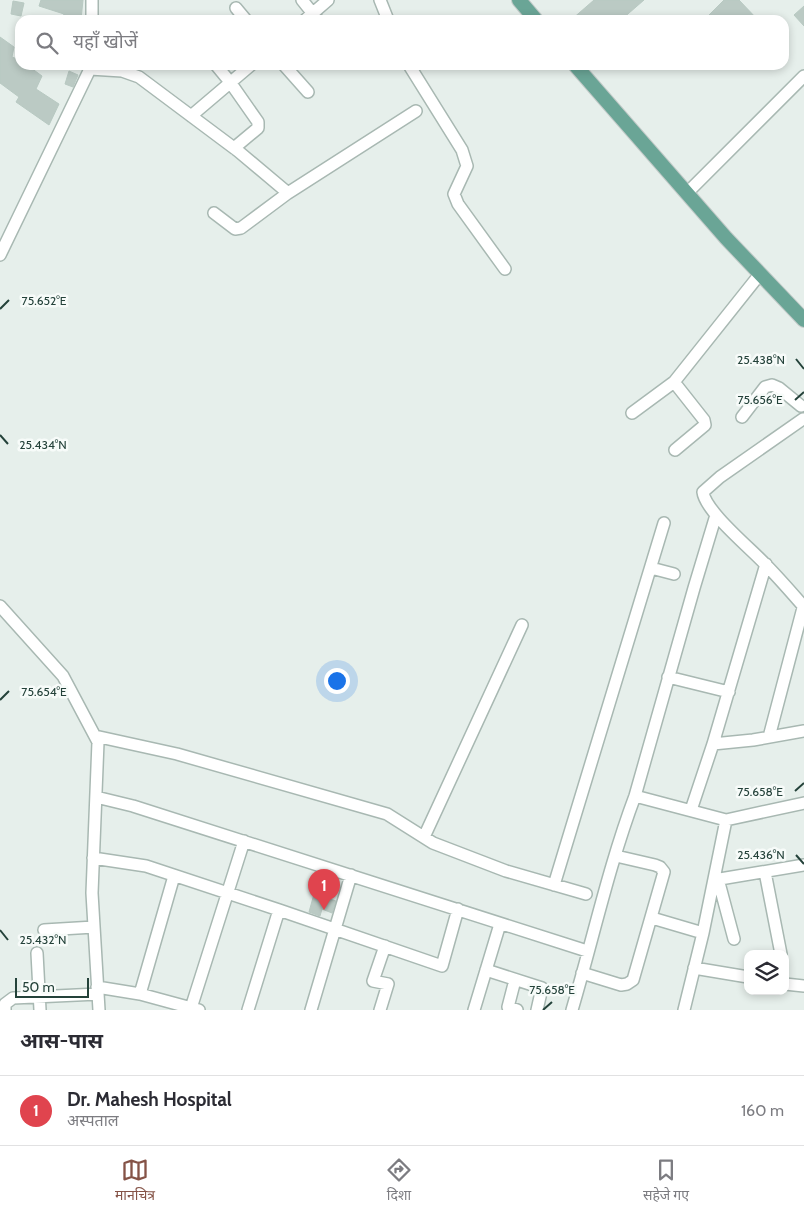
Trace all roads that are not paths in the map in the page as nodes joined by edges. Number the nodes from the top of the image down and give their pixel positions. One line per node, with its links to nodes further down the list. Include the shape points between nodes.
1 (92, 0): 7 (street)
2 (302, 0): 9 (street)
3 (328, 0): 10 (street)
4 (380, 0): 11 (street)
5 (518, 0): 12 (main road)
6 (236, 8): 8 (street)
7 (92, 15)
8 (242, 15)
9 (310, 15)
10 (315, 15)
11 (386, 15)
12 (532, 15)
13 (89, 70): 29 (street)
14 (114, 70): 24 (street, via 139,77)
15 (220, 70): 21 (street)
16 (245, 70): 21 (street)
17 (288, 70): 22 (street)
18 (412, 70): 30 (street, via 462,150 467,166 454,194 458,204)
19 (579, 70): 27 (main road)
20 (804, 76): 27 (street)
21 (230, 82): 24 (street); 25 (street, via 258,122 258,128)
22 (308, 92)
23 (416, 111): 26 (street)
24 (191, 116): 25 (street)
25 (234, 148): 26 (street)
26 (288, 193): 28 (street, via 241,228 235,229)
27 (687, 193): 31 (main road)
28 (214, 213)
29 (0, 255)
30 (505, 269)
31 (760, 274): 32 (main road); 33 (street)
32 (804, 320)
33 (674, 382): 35 (street); 38 (street, via 705,425)
34 (802, 404): 36 (street, via 772,384 765,387); 37 (street)
35 (632, 413)
36 (742, 417)
37 (804, 420): 39 (street, via 705,489 704,498)
38 (675, 450)
39 (716, 515): 41 (street); 47 (street)
40 (664, 523): 42 (street)
41 (766, 564): 44 (street); 48 (street)
42 (651, 568): 43 (street); 67 (street)
43 (674, 574)
44 (804, 605): 51 (street)
45 (0, 606): 50 (street, via 63,676)
46 (522, 625): 58 (street)
47 (668, 677): 48 (street); 53 (street)
48 (729, 692): 52 (street)
49 (804, 731): 51 (street)
50 (95, 736): 54 (street, via 98,742); 58 (street, via 178,754 387,814)
51 (769, 737): 52 (street)
52 (714, 744): 56 (street)
53 (635, 796): 56 (street); 60 (street)
54 (96, 797): 59 (street); 61 (street)
55 (804, 803): 57 (street)
56 (691, 810): 57 (street)
57 (726, 820): 66 (street)
58 (424, 837): 67 (street, via 506,871)
59 (244, 841): 64 (street); 68 (street)
60 (616, 856): 72 (street, via 655,865 664,872); 81 (street)
61 (93, 858): 65 (street, via 146,866); 74 (street)
62 (804, 865): 63 (street)
63 (766, 872): 66 (street); 80 (street)
64 (351, 875): 70 (street); 75 (street)
65 (174, 876): 68 (street); 91 (street)
66 (716, 880): 77 (street); 78 (street)
67 (554, 884): 69 (street)
68 (227, 893): 71 (street); 93 (street)
69 (586, 894)
70 (458, 909): 73 (street); 79 (street, via 442,966)
71 (279, 910): 75 (street); 97 (street)
72 (652, 918): 77 (street); 85 (street, via 632,980 621,985)
73 (500, 924): 81 (street); 84 (street)
74 (94, 928): 76 (street); 90 (street)
75 (335, 929): 79 (street); 98 (street)
76 (44, 930)
77 (703, 933): 83 (street)
78 (734, 940)
79 (385, 946): 99 (street, via 373,981 388,984)
80 (780, 950)
81 (587, 951): 85 (street)
82 (37, 953): 92 (street)
83 (694, 968): 86 (street); 104 (street)
84 (486, 970): 87 (street); 100 (street)
85 (582, 974): 103 (street)
86 (744, 976)
87 (515, 980): 101 (street, via 508,1007); 102 (street, via 542,988)
88 (789, 984): 89 (street)
89 (804, 986)
90 (97, 990): 91 (street); 92 (street); 96 (street)
91 (140, 994): 93 (street)
92 (39, 997): 94 (street, via 13,998 5,1004); 95 (street)
93 (195, 1009)
94 (5, 1010)
95 (40, 1010)
96 (99, 1010)
97 (248, 1010)
98 (311, 1010)
99 (380, 1010)
100 (474, 1010)
101 (517, 1010)
102 (537, 1010)
103 (572, 1010)
104 (684, 1010)

